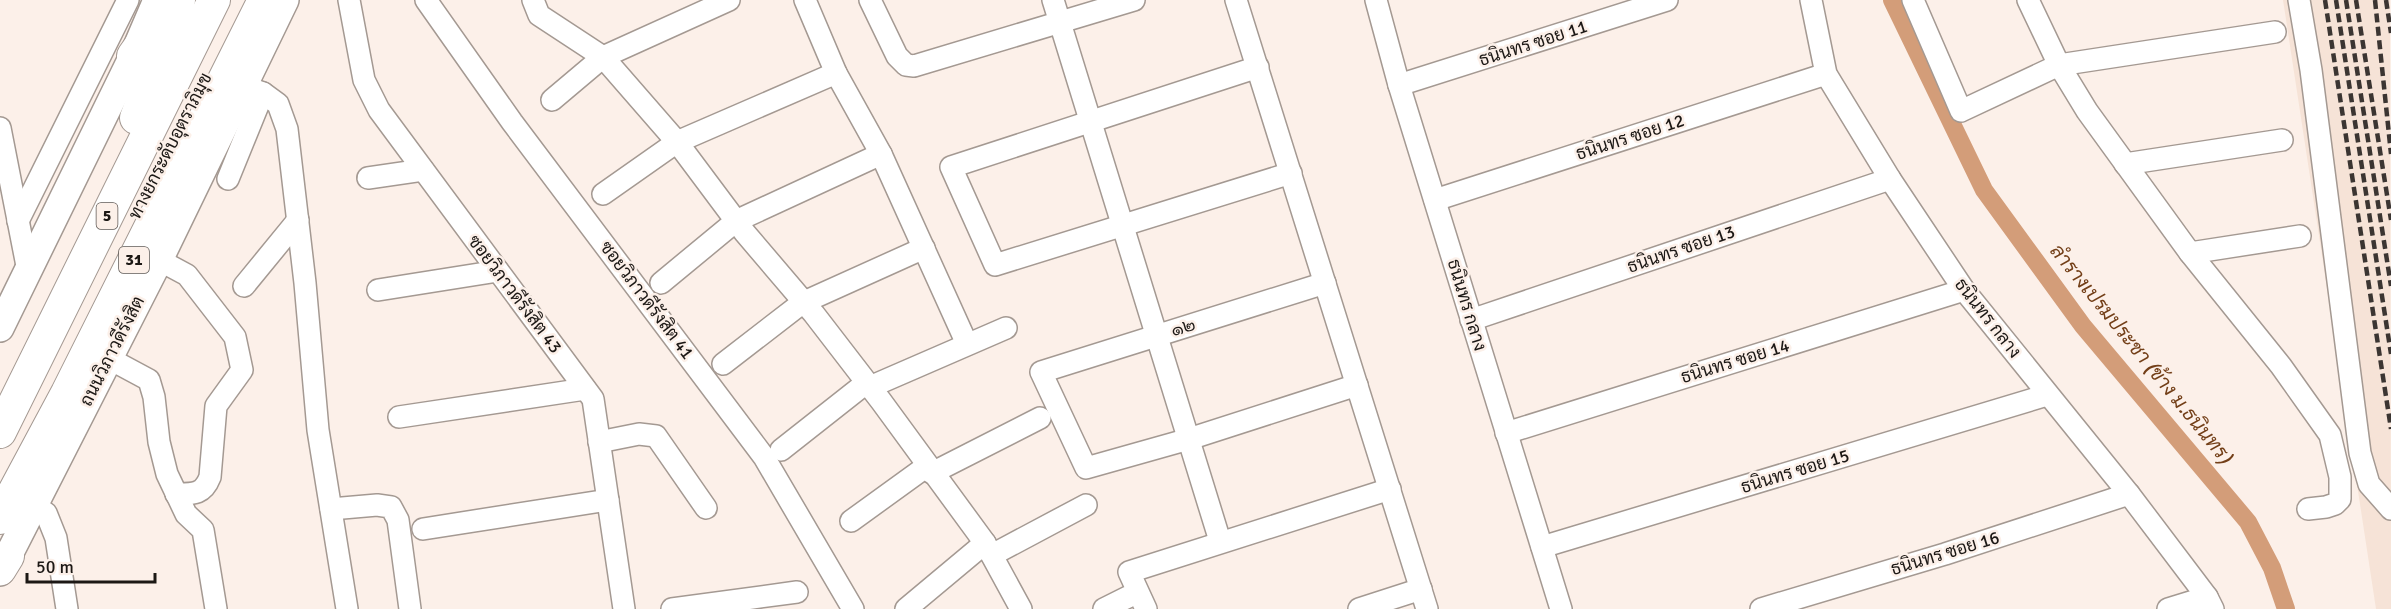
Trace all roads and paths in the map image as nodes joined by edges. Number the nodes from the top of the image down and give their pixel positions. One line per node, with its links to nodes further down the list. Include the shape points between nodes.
1 (128, 0): 51 (street)
2 (157, 0): 27 (main road)
3 (172, 0): 27 (highway)
4 (179, 0): 36 (highway)
5 (195, 0): 36 (highway)
6 (214, 0): 81 (highway, ทางยกระดับอุตราภิมุข / 5)
7 (243, 0): 87 (highway, ทางยกระดับอุตราภิมุข / 5)
8 (264, 0): 76 (highway, ถนนวิภาวดีรังสิต / 31)
9 (285, 0): 34 (main road, ถนนวิภาวดีรังสิต / 31)
10 (349, 0): 43 (street, ซอยวิภาวดีรังสิต 43, via 364,80 379,110)
11 (426, 0): 115 (street, ซอยวิภาวดีรังสิต 41, via 512,122 764,457)
12 (533, 0): 28 (street, via 539,15)
13 (729, 0): 28 (street)
14 (806, 0): 31 (street)
15 (870, 0): 25 (street, via 897,56 906,65 924,64)
16 (1053, 0): 25 (street)
17 (1134, 0): 25 (street)
18 (1236, 0): 30 (street)
19 (1376, 0): 33 (street, ธนินทร กลาง)
20 (1667, 0): 33 (street, ธนินทร ซอย 11)
21 (1811, 0): 32 (street, ธนินทร กลาง)
22 (1913, 0): 29 (street, via 1961,111)
23 (2028, 0): 29 (street)
24 (2299, 0): 97 (street, via 2360,453 2369,484)
25 (1059, 23): 37 (street)
26 (2275, 32): 29 (street)
27 (133, 56): 57 (main road)
28 (603, 57): 35 (street); 40 (street)
29 (2059, 65): 42 (street)
30 (1257, 67): 37 (street); 44 (street)
31 (836, 73): 40 (street); 41 (street)
32 (1826, 74): 47 (street, ธนินทร กลาง); 49 (street, ธนินทร ซอย 12)
33 (1399, 85): 49 (street, ธนินทร กลาง)
34 (253, 89): 46 (street); 50 (street, via 278,104 287,129); 59 (main road, ถนนวิภาวดีรังสิต / 31)
35 (552, 100)
36 (136, 118): 77 (highway)
37 (1090, 120): 53 (street); 53 (street, via 951,167 995,265)
38 (0, 128): 51 (street)
39 (2282, 140): 42 (street)
40 (677, 142): 48 (street); 52 (street)
41 (881, 154): 52 (street); 55 (street)
42 (2125, 164): 56 (street)
43 (423, 170): 45 (street); 58 (street, ซอยวิภาวดีรังสิต 43)
44 (1291, 173): 53 (street); 61 (street)
45 (368, 178)
46 (228, 179)
47 (1890, 179): 64 (street, ธนินทร กลาง); 66 (street, ธนินทร ซอย 13)
48 (603, 194)
49 (1435, 200): 66 (street, ธนินทร กลาง)
50 (298, 220): 62 (street); 95 (street, via 318,430)
51 (18, 221): 57 (street)
52 (736, 221): 60 (street); 65 (street)
53 (1123, 225): 69 (street)
54 (2300, 236): 56 (street)
55 (924, 248): 65 (street); 70 (street)
56 (2190, 253): 96 (street, via 2281,366 2330,435 2340,477 2340,499 2326,507)
57 (28, 270): 67 (main road)
58 (498, 271): 63 (street); 75 (street, ซอยวิภาวดีรังสิต 43)
59 (152, 273): 71 (main road, ถนนวิภาวดีรังสิต / 31); 76 (highway); 89 (street, via 187,275 235,338 242,370 216,406 206,487 195,494)
60 (661, 283)
61 (1325, 283): 69 (street, ๑๒); 74 (street)
62 (244, 286)
63 (378, 290)
64 (1964, 290): 78 (street, ธนินทร กลาง); 82 (street, ธนินทร ซอย 14)
65 (802, 303): 72 (street); 73 (street)
66 (1471, 320): 82 (street, ธนินทร กลาง)
67 (0, 328)
68 (1006, 328): 70 (street)
69 (1157, 336): 83 (street); 83 (street, ๑๒, via 1041,372 1086,468)
70 (968, 345): 73 (street)
71 (108, 358): 89 (street, via 149,380 159,442); 93 (main road, ถนนวิภาวดีรังสิต / 31)
72 (723, 364)
73 (868, 385): 85 (street); 86 (street)
74 (1357, 385): 83 (street); 88 (street)
75 (585, 389): 79 (street); 84 (street, ซอยวิภาวดีรังสิต 43, via 593,399)
76 (67, 393): 98 (highway, ถนนวิภาวดีรังสิต / 31)
77 (0, 395)
78 (2047, 395): 90 (street, ธนินทร กลาง); 102 (street, ธนินทร ซอย 15)
79 (399, 417)
80 (1040, 418): 86 (street)
81 (0, 432)
82 (1506, 433): 102 (street, ธนินทร กลาง)
83 (1189, 438): 101 (street)
84 (599, 442): 91 (street, ซอยวิภาวดีรังสิต 43); 94 (street, via 639,434 656,436)
85 (781, 450)
86 (930, 470): 99 (street); 103 (street)
87 (0, 486)
88 (1390, 489): 101 (street); 107 (street)
89 (176, 494): 110 (street, via 186,514 203,530)
90 (2129, 494): 108 (street, ธนินทร กลาง); 122 (street, ธนินทร ซอย 16)
91 (608, 500): 100 (street); 113 (street, ซอยวิภาวดีรังสิต 43)
92 (1086, 505): 103 (street)
93 (33, 506): 104 (main road, ถนนวิภาวดีรังสิต / 31); 109 (street, via 46,513 56,538)
94 (706, 508)
95 (332, 509): 111 (street); 112 (street, via 391,507 398,520)
96 (2308, 509)
97 (2391, 509)
98 (0, 518)
99 (851, 521)
100 (423, 529)
101 (1220, 541): 119 (street, via 1129,572)
102 (1542, 547): 121 (street, ธนินทร กลาง)
103 (988, 549): 116 (street); 117 (street)
104 (2, 566)
105 (797, 592): 114 (street)
106 (1128, 597): 118 (street)
107 (1424, 599): 120 (street)
108 (2210, 603): 123 (street)
109 (67, 609)
110 (216, 609)
111 (347, 609)
112 (410, 609)
113 (624, 609)
114 (672, 609)
115 (853, 609)
116 (906, 609)
117 (1021, 609)
118 (1104, 609)
119 (1146, 609)
120 (1359, 609)
121 (1561, 609)
122 (1761, 609)
123 (2168, 609)

